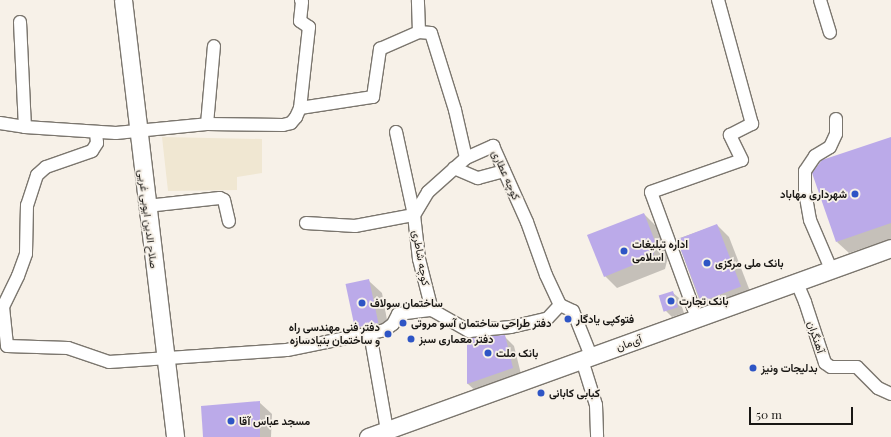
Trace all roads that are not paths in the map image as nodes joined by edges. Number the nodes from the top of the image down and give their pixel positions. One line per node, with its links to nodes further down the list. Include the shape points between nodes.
1 (123, 0): 15 (street, صلاح الدین ایوبی غریی)
2 (301, 0): 10 (street, via 300,21 309,27)
3 (418, 0): 7 (street)
4 (718, 0): 31 (street, via 752,124 730,135 742,160 651,192)
5 (820, 0): 8 (street)
6 (20, 22): 14 (street)
7 (419, 32): 10 (street, via 380,49 373,97); 18 (street, via 431,33 455,110)
8 (830, 32)
9 (214, 46): 13 (street)
10 (300, 108): 13 (street, via 291,123 283,125)
11 (836, 119): 26 (street, via 836,134 830,147 815,156 805,171 805,192 810,220)
12 (0, 123): 14 (street)
13 (207, 124): 15 (street)
14 (25, 127): 17 (street)
15 (137, 130): 17 (street); 21 (street, صلاح الدین ایوبی غریی)
16 (396, 132): 22 (street)
17 (96, 133): 29 (street, via 98,143 92,151 46,167 37,176 27,205 26,254)
18 (466, 158): 19 (street, کوچه شاطری); 20 (street, کوچه عطاری, via 493,146)
19 (454, 168): 20 (street, via 478,178); 22 (street, کوچه شاطری, via 428,192)
20 (504, 171): 28 (street, کوچه عطاری)
21 (147, 206): 23 (street, via 220,198 224,200); 35 (street, صلاح الدین ایوبی غریی)
22 (414, 215): 24 (street, via 355,226); 30 (street, کوچه شاطری, via 419,259)
23 (229, 221)
24 (306, 224)
25 (891, 248): 26 (street, آی‌مان)
26 (831, 269): 27 (street, آی‌مان)
27 (797, 283): 31 (street, آی‌مان); 36 (street, آهنگران, via 825,363 831,367 858,367 878,388)
28 (560, 305): 30 (street, via 547,319 511,327 469,330); 34 (street, کوچه عطاری, via 573,311)
29 (2, 306): 33 (street)
30 (432, 310): 32 (street, via 398,314 385,330)
31 (697, 318): 34 (street, آی‌مان)
32 (370, 333): 35 (street, via 287,350); 37 (street)
33 (4, 347): 35 (street, via 68,348 109,362)
34 (587, 358): 37 (street, آی‌مان); 40 (street, کوچه عطاری, via 596,404)
35 (166, 359): 38 (street, صلاح الدین ایوبی غریی)
36 (891, 394)
37 (387, 430): 39 (street, آی‌مان)
38 (175, 437)
39 (368, 437)
40 (597, 437)

